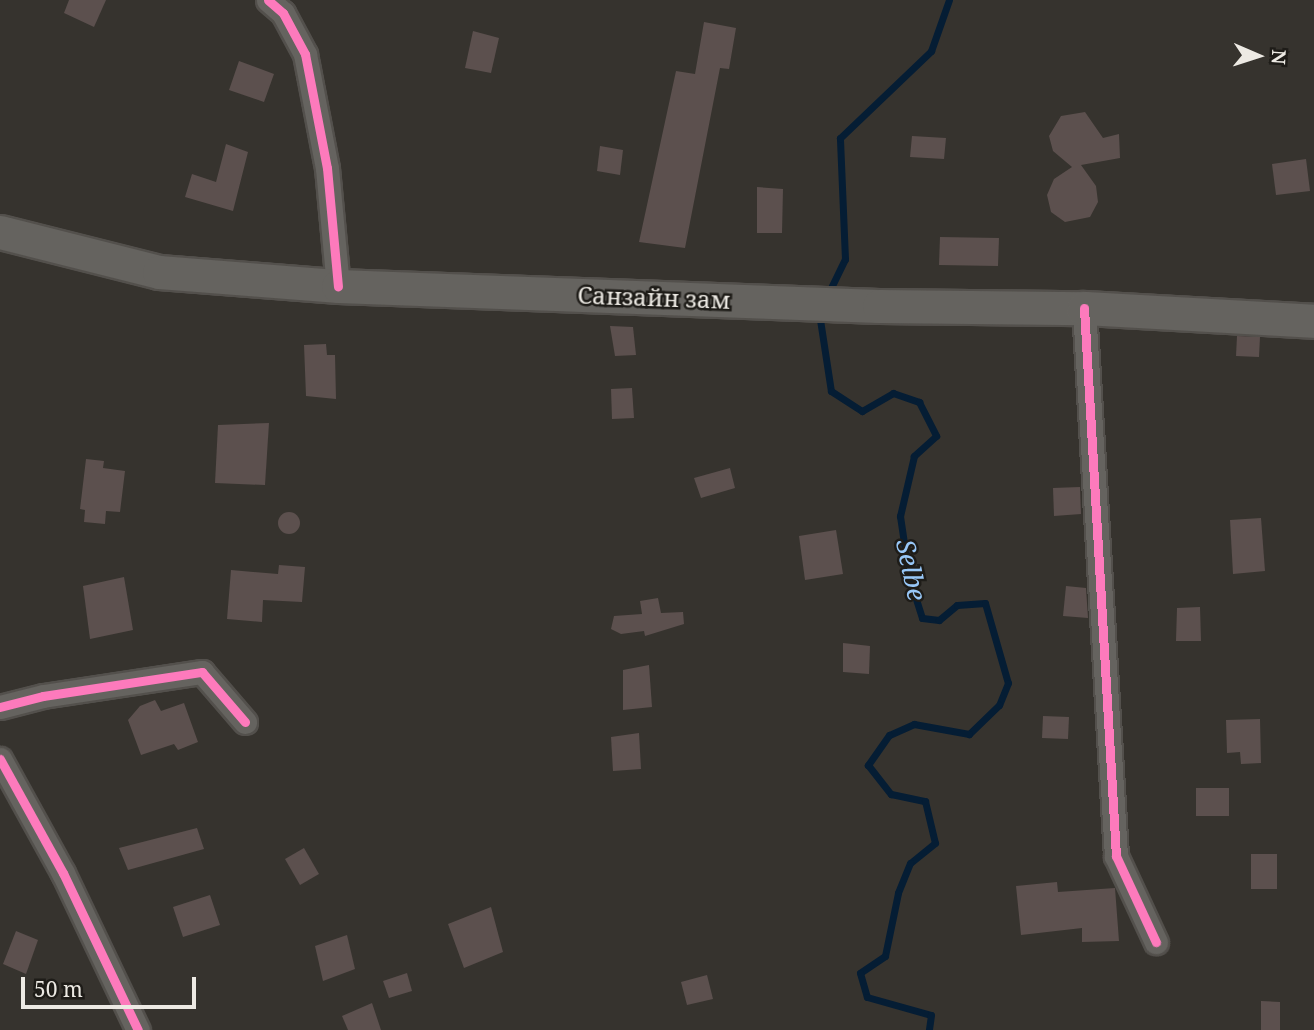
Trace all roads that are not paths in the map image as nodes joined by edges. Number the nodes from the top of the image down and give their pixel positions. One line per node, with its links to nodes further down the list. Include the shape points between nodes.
1 (268, 0): 3 (street, via 283,13 305,54 327,168)
2 (0, 232): 3 (main road, Санзайн зам, via 159,272)
3 (338, 286): 4 (main road, Санзайн зам, via 879,306)
4 (1084, 308): 5 (main road, Санзайн зам); 9 (street, via 1116,856)
5 (1314, 321)
6 (0, 707): 7 (street, via 202,672)
7 (245, 722)
8 (0, 759): 10 (street, via 63,873)
9 (1156, 942)
10 (138, 1030)

